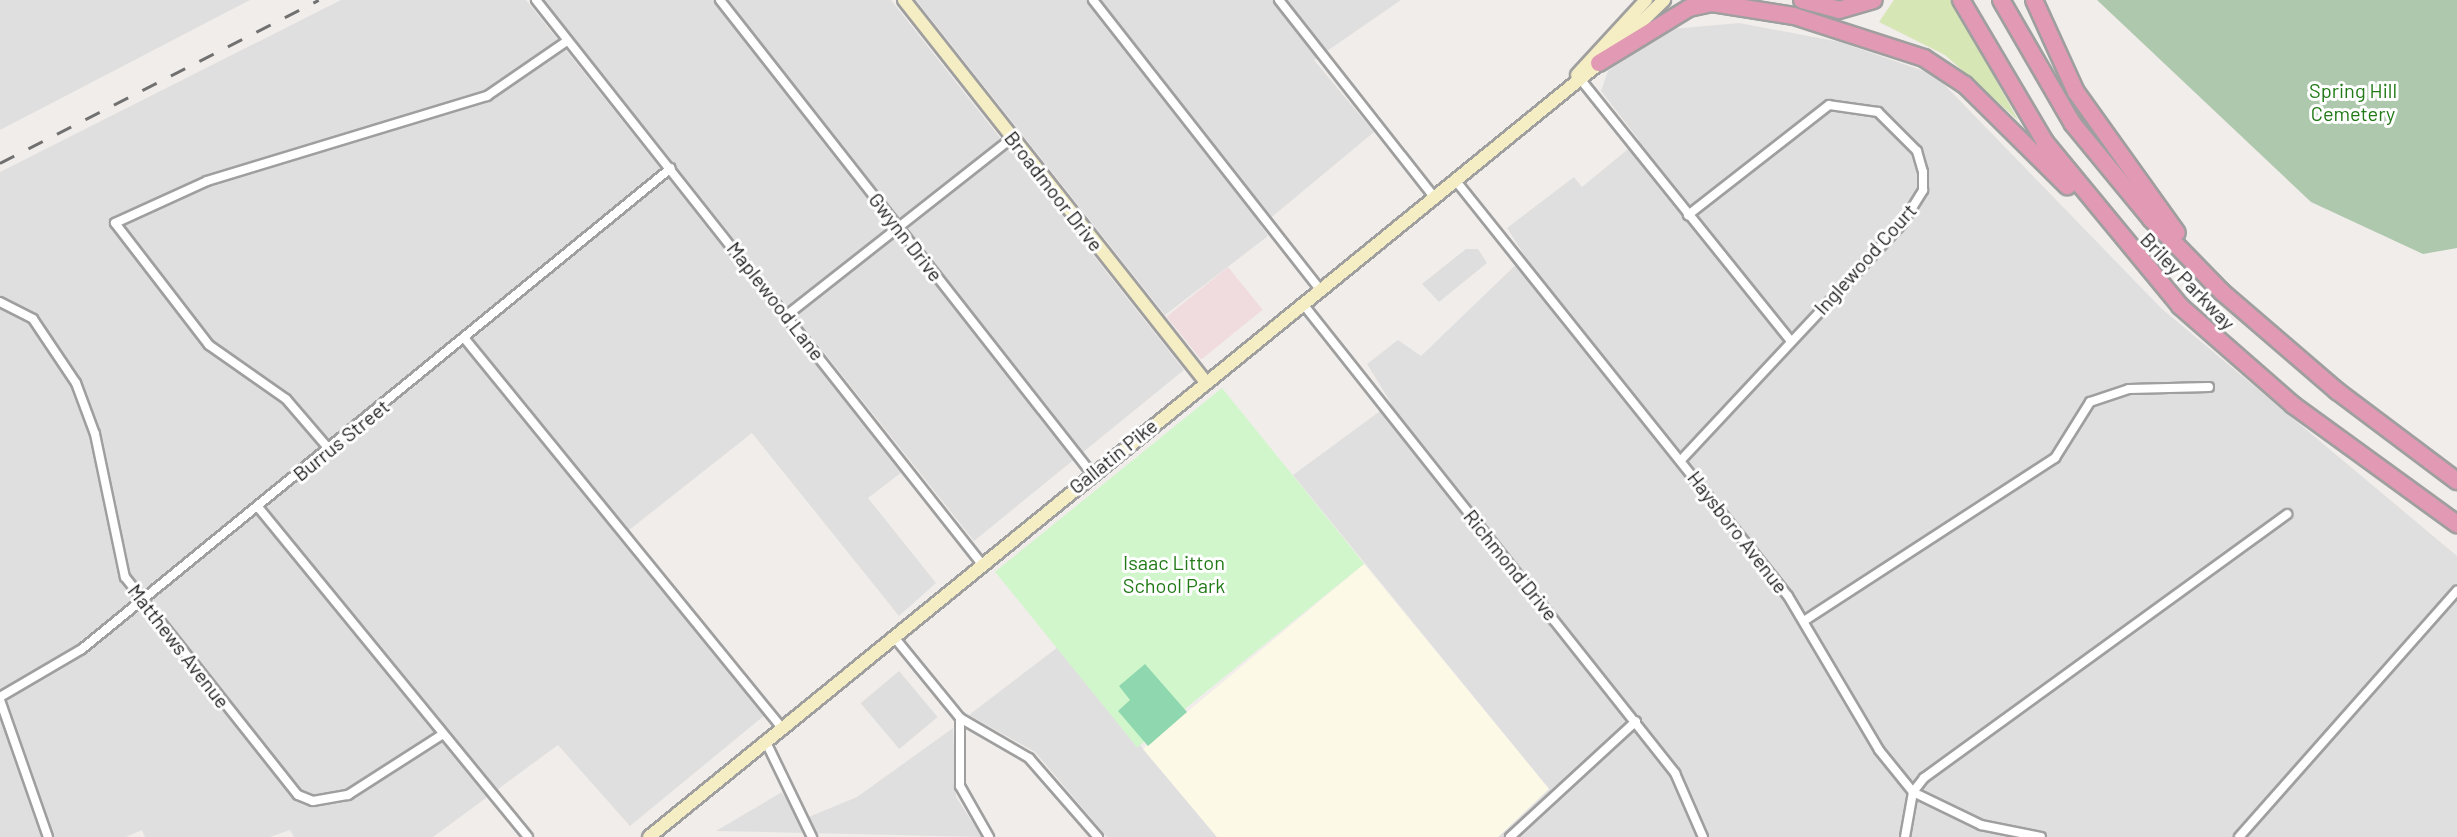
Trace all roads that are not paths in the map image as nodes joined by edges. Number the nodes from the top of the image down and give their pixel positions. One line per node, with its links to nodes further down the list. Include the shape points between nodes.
1 (536, 0): 15 (street, Maplewood Lane)
2 (720, 0): 24 (street, Gwynn Drive)
3 (904, 0): 18 (main road, Broadmoor Drive)
4 (1093, 0): 25 (street)
5 (1279, 0): 21 (street)
6 (1646, 0): 17 (main road, Gallatin Pike)
7 (1664, 0): 16 (main road, Gallatin Pike)
8 (1765, 0): 14 (highway)
9 (1874, 0): 13 (highway, via 1839,10)
10 (1961, 0): 23 (highway, Briley Parkway, via 2011,92)
11 (2001, 0): 26 (highway, Briley Parkway, via 2073,124)
12 (2034, 0): 26 (highway, via 2076,92)
13 (1807, 1)
14 (1794, 16): 16 (highway, via 1712,3 1689,8); 23 (highway, via 1898,47 1965,85)
15 (567, 41): 19 (street, Maplewood Lane); 34 (street, via 487,96 207,181 115,223 209,345 286,399)
16 (1599, 63): 17 (main road, Gallatin Pike)
17 (1577, 75): 20 (main road, Gallatin Pike); 22 (street)
18 (1012, 138): 24 (street); 32 (main road, Broadmoor Drive)
19 (671, 168): 29 (street, Maplewood Lane); 30 (street, Burrus Street)
20 (1456, 181): 21 (main road, Gallatin Pike); 35 (street, Haysboro Avenue)
21 (1435, 198): 25 (main road, Gallatin Pike)
22 (1688, 215): 31 (street); 31 (street, Inglewood Court, via 1829,105 1878,112 1907,138 1923,172 1915,207)
23 (2108, 226): 40 (highway, Briley Parkway, via 2235,357)
24 (898, 228): 29 (street); 36 (street, Gwynn Drive)
25 (1320, 289): 28 (main road, Gallatin Pike)
26 (2222, 292): 37 (highway, Briley Parkway)
27 (0, 302): 43 (street, Matthews Avenue, via 33,319 76,383 95,434 125,577)
28 (1303, 304): 32 (main road, Gallatin Pike); 48 (street, Richmond Drive)
29 (787, 315): 41 (street, Maplewood Lane)
30 (465, 339): 34 (street, Burrus Street); 49 (street)
31 (1791, 341): 35 (street, Inglewood Court)
32 (1205, 381): 36 (main road, Gallatin Pike)
33 (2209, 387): 44 (street, via 2129,389 2090,402 2055,458)
34 (329, 449): 38 (street, Burrus Street)
35 (1681, 460): 44 (street, Haysboro Avenue)
36 (1092, 474): 41 (main road, Gallatin Pike)
37 (2457, 481)
38 (258, 507): 43 (street, Burrus Street); 50 (street)
39 (2287, 514): 52 (street)
40 (2457, 524)
41 (981, 563): 45 (main road, Gallatin Pike)
42 (2457, 591): 63 (street)
43 (142, 601): 46 (street, Burrus Street, via 82,649); 50 (street, Matthews Avenue, via 298,795 313,801 348,795)
44 (1804, 621): 52 (street, Haysboro Avenue, via 1879,750)
45 (894, 637): 47 (street); 49 (main road, Gallatin Pike)
46 (0, 699): 53 (street)
47 (960, 718): 57 (street, via 960,786); 58 (street, via 1029,758)
48 (1636, 721): 59 (street); 60 (street, Richmond Drive, via 1675,773)
49 (782, 728): 51 (main road, Gallatin Pike)
50 (443, 734): 54 (street)
51 (766, 742): 55 (main road, Gallatin Pike); 56 (street)
52 (1913, 792): 61 (street); 62 (street, Haysboro Avenue, via 1981,825)
53 (48, 837)
54 (528, 837)
55 (649, 837)
56 (812, 837)
57 (989, 837)
58 (1098, 837)
59 (1510, 837)
60 (1703, 837)
61 (1905, 837)
62 (2041, 837)
63 (2239, 837)

